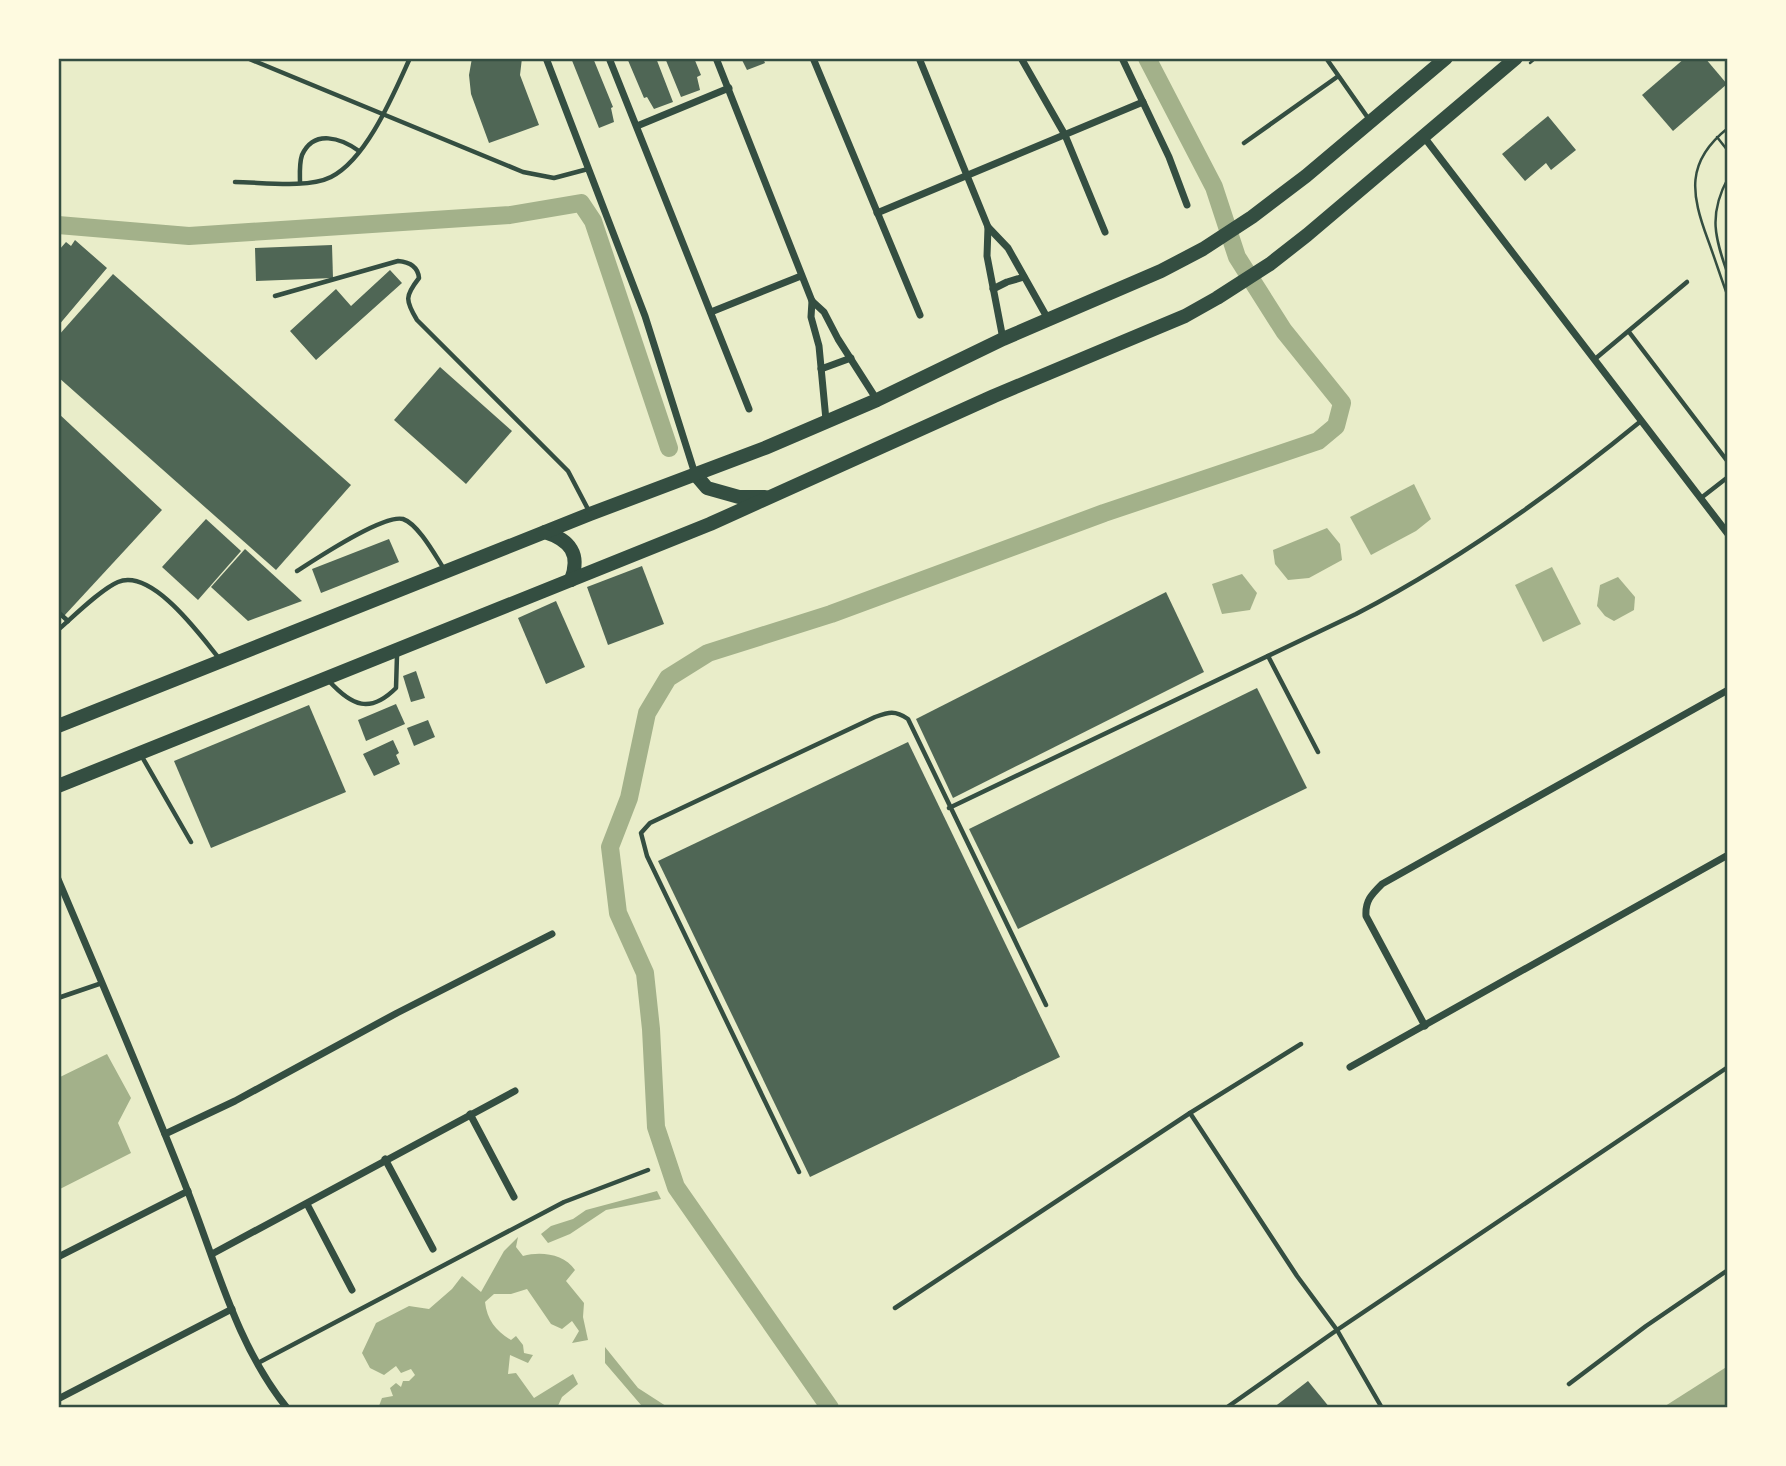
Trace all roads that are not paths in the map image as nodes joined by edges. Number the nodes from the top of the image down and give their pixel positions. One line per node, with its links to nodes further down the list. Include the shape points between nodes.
1 (247, 58): 16 (lane)
2 (410, 58): 16 (lane)
3 (546, 58): 23 (street)
4 (609, 58): 18 (street)
5 (716, 58): 14 (street)
6 (813, 58): 28 (street)
7 (919, 58): 24 (street)
8 (1021, 58): 19 (street)
9 (1122, 58): 15 (street)
10 (1326, 58): 13 (lane)
11 (1446, 58): 17 (main road)
12 (1516, 58): 20 (main road)
13 (1337, 77): 17 (lane); 21 (lane)
14 (729, 88): 18 (street); 31 (street)
15 (1143, 102): 19 (street); 27 (street)
16 (384, 114): 22 (lane); 23 (lane, via 523,172 554,177)
17 (1371, 122): 39 (main road, via 1252,217 1203,249)
18 (637, 126): 37 (street)
19 (1065, 135): 24 (street); 30 (street)
20 (1424, 137): 43 (street); 52 (main road, via 1269,264 1185,316)
21 (1244, 143)
22 (359, 151): 26 (lane, via 330,178); 26 (lane, via 334,138 311,143 303,154)
23 (588, 169): 50 (street, via 645,316)
24 (967, 175): 28 (street); 29 (street)
25 (235, 182): 26 (lane)
26 (300, 183)
27 (1187, 205)
28 (877, 213): 38 (street)
29 (988, 227): 32 (street, via 1008,248); 34 (street)
30 (1105, 232)
31 (801, 276): 36 (street); 37 (street)
32 (1024, 277): 34 (street); 39 (street)
33 (1687, 282): 40 (lane)
34 (993, 289): 41 (street)
35 (275, 296): 54 (lane, via 398,261 414,265 419,278 407,298 416,320 568,471)
36 (812, 301): 42 (street, via 824,312); 44 (street)
37 (711, 312): 46 (street)
38 (920, 315)
39 (1049, 320): 41 (main road)
40 (1629, 332): 43 (lane); 49 (lane)
41 (1003, 339): 45 (main road)
42 (851, 358): 44 (street); 45 (street)
43 (1594, 359): 48 (street)
44 (821, 369): 47 (street)
45 (877, 400): 47 (main road)
46 (749, 409)
47 (826, 420): 50 (main road)
48 (1641, 421): 53 (street); 64 (lane, via 1560,484 1419,580)
49 (1728, 462)
50 (695, 474): 52 (main road, via 707,488 739,497); 54 (main road)
51 (1728, 477): 53 (lane)
52 (769, 498): 59 (main road)
53 (1701, 498): 56 (street)
54 (590, 513): 55 (main road)
55 (545, 532): 58 (main road); 59 (main road, via 570,546 575,569)
56 (1728, 534)
57 (297, 571): 58 (lane, via 393,519 405,520 419,533)
58 (445, 572): 65 (main road)
59 (571, 580): 63 (main road)
60 (58, 612): 61 (lane)
61 (68, 621): 62 (lane); 65 (lane, via 117,582 129,580 171,603)
62 (58, 630)
63 (397, 650): 66 (main road); 66 (lane, via 396,688 375,704 352,700)
64 (1268, 656): 69 (lane); 72 (lane)
65 (221, 661): 68 (main road)
66 (327, 678): 70 (main road)
67 (1728, 690): 80 (street, via 1382,884 1371,896 1365,904 1366,916)
68 (58, 726)
69 (1318, 752)
70 (141, 754): 71 (main road); 73 (lane)
71 (58, 786)
72 (949, 808): 79 (lane); 90 (lane, via 908,719 891,711 650,823 641,833 647,856)
73 (191, 842)
74 (1728, 855): 80 (street)
75 (58, 878): 77 (street)
76 (552, 933): 87 (street)
77 (102, 983): 78 (lane); 87 (street)
78 (58, 998)
79 (1046, 1004)
80 (1424, 1026): 82 (street)
81 (1301, 1044): 85 (lane)
82 (1350, 1067)
83 (1728, 1067): 101 (lane)
84 (514, 1091): 86 (street)
85 (1190, 1113): 99 (lane); 101 (lane)
86 (470, 1114): 88 (street); 92 (street)
87 (165, 1134): 91 (street)
88 (385, 1159): 93 (street); 94 (street)
89 (648, 1170): 102 (lane, via 564,1202)
90 (799, 1172)
91 (188, 1191): 95 (street); 96 (street)
92 (513, 1197)
93 (307, 1204): 95 (street); 98 (street)
94 (433, 1249)
95 (212, 1254): 100 (street)
96 (58, 1256)
97 (1728, 1270): 103 (lane)
98 (352, 1290)
99 (895, 1308)
100 (232, 1309): 102 (street); 104 (street)
101 (1337, 1330): 106 (lane); 107 (lane)
102 (257, 1364): 105 (street)
103 (1569, 1384)
104 (58, 1399)
105 (288, 1408)
106 (1226, 1408)
107 (1382, 1408)

